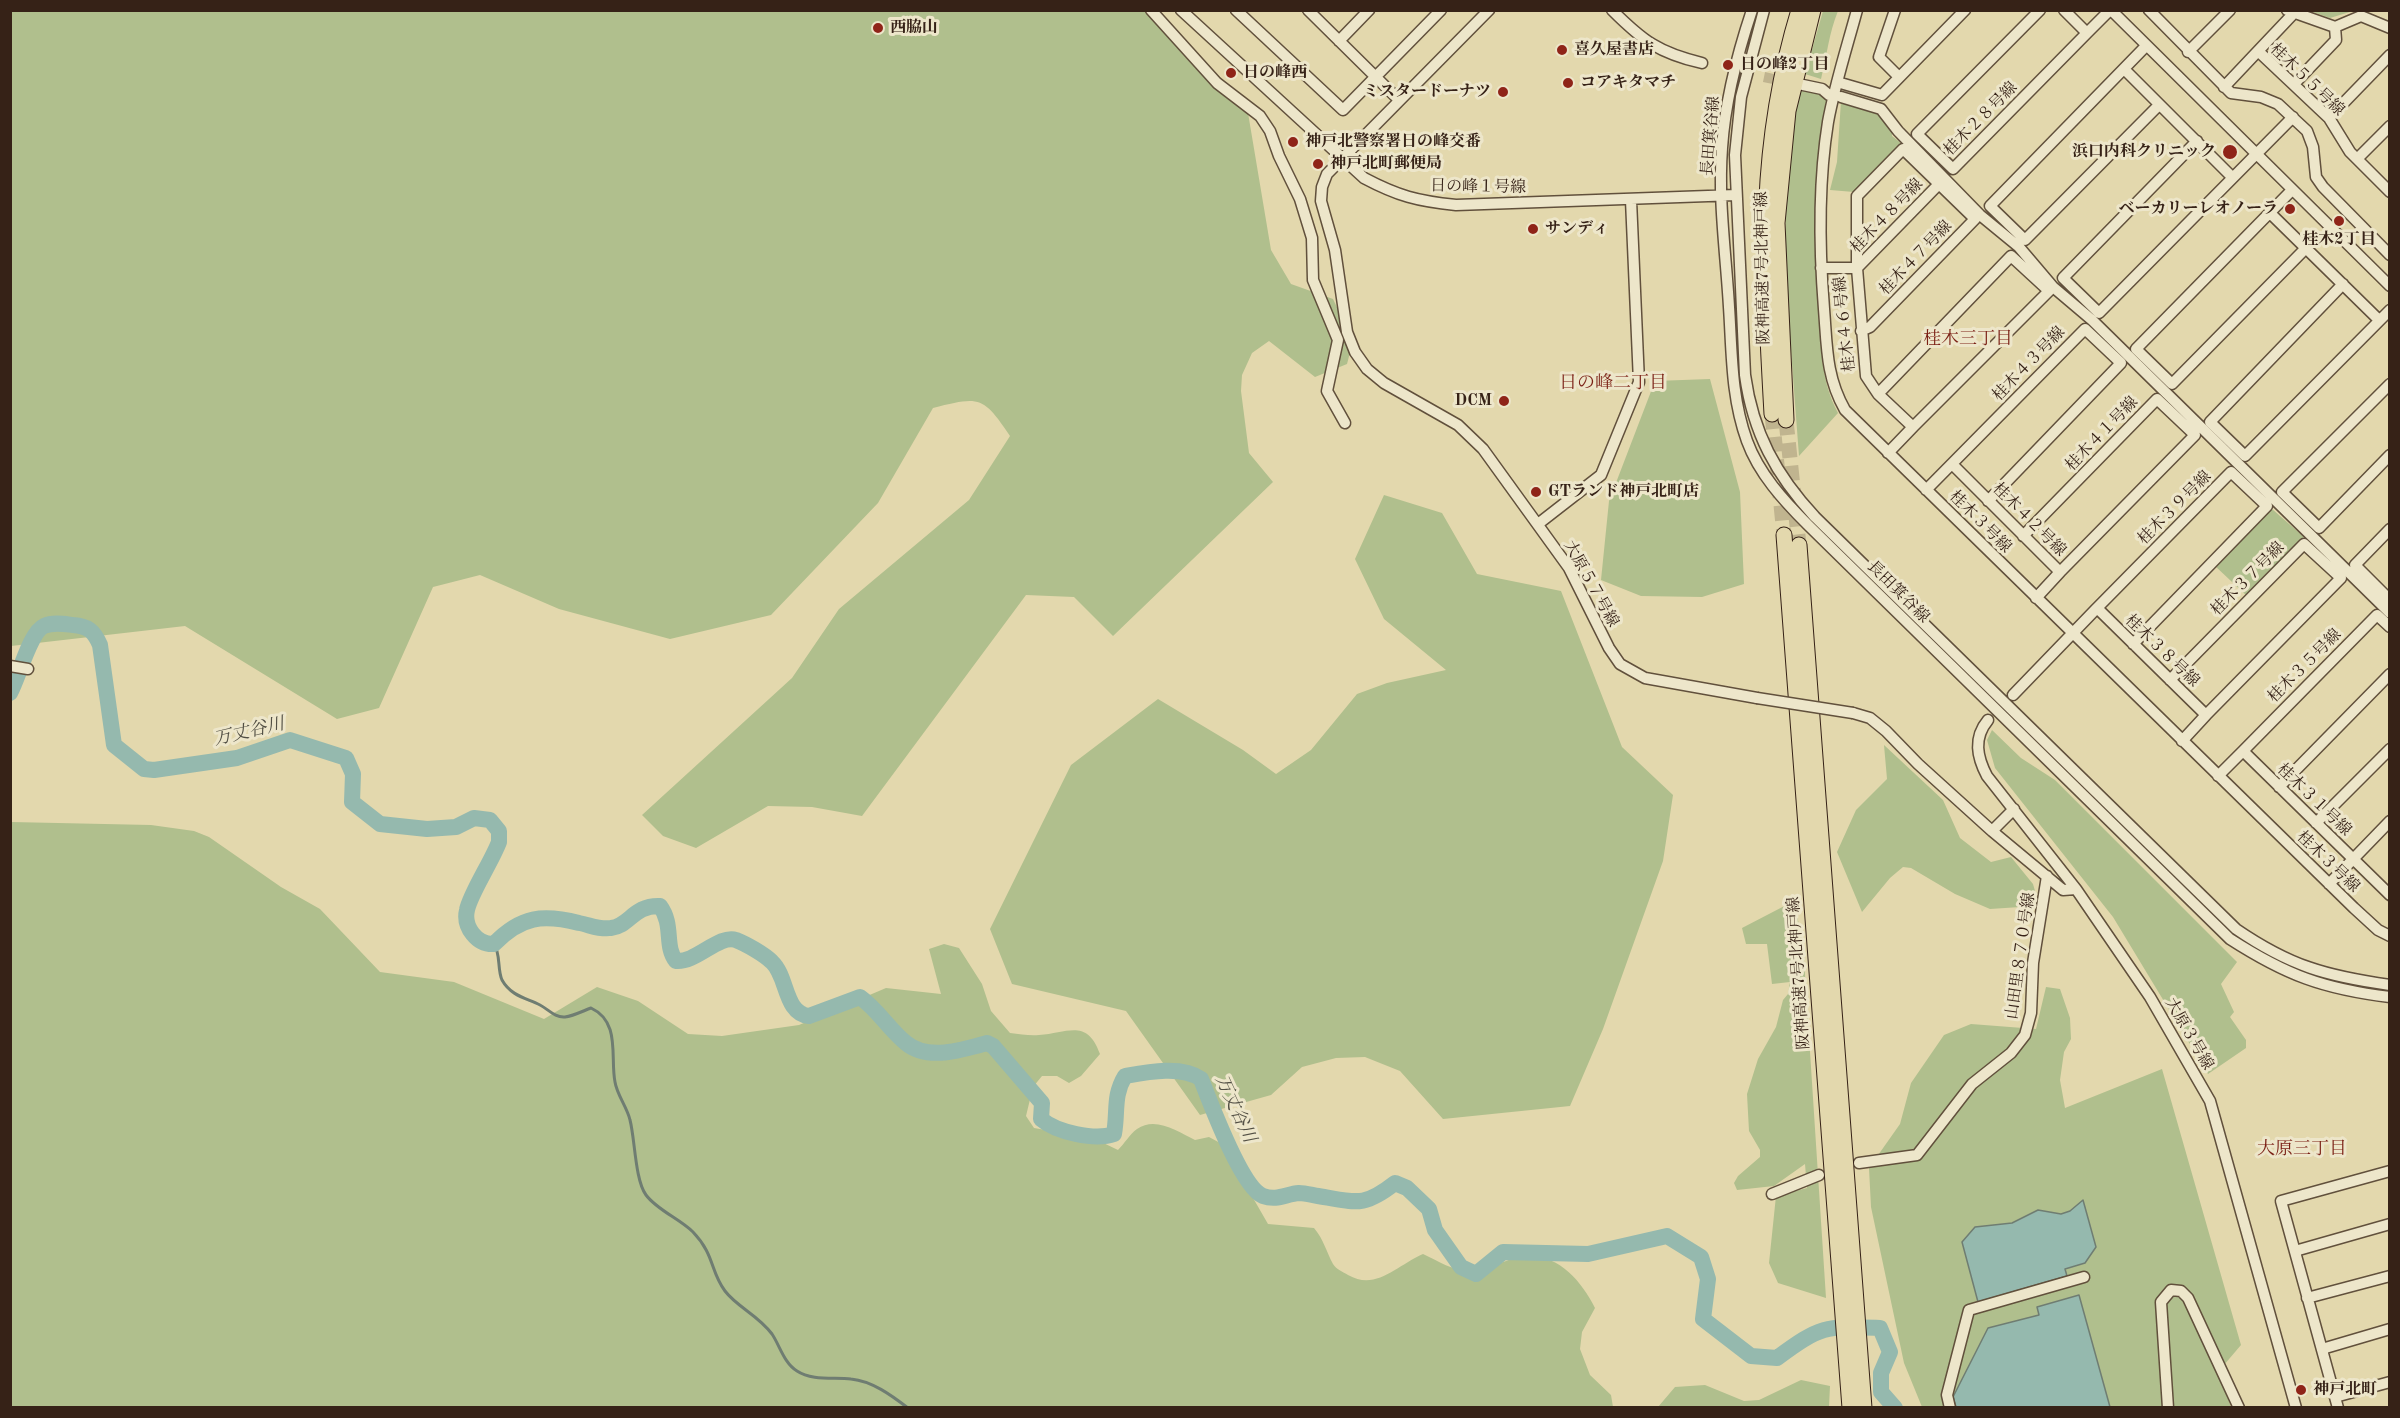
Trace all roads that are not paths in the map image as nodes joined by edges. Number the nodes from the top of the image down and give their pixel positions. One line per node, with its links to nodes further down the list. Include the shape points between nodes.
1 (1151, 10): 63 (street, via 1217,82 1260,116 1270,131 1300,199 1312,238 1313,280)
2 (1181, 10): 47 (street, 日の峰１号線)
3 (1236, 10): 32 (street, via 1343,110)
4 (1308, 10): 25 (street)
5 (1369, 10): 25 (street)
6 (1441, 10): 32 (street)
7 (1489, 10): 40 (street, 大原５７号線)
8 (1612, 10): 30 (street, via 1656,49)
9 (1752, 10): 53 (street, 長田箕谷線, via 1726,106)
10 (1764, 10): 54 (street, 長田箕谷線, via 1740,106)
11 (1798, 10): 12 (highway, 阪神高速7号北神戸線, via 1775,105 1764,224 1779,417 1777,223 1788,111)
12 (1813, 10)
13 (1857, 10): 34 (street, 桂木３号線)
14 (1895, 10): 33 (street, via 1879,57)
15 (1965, 10): 33 (street)
16 (2040, 10): 24 (street, 桂木２８号線, via 1917,134 1953,170)
17 (2064, 10): 24 (street)
18 (2110, 10): 24 (street); 26 (street)
19 (2230, 10): 28 (street)
20 (2154, 12): 28 (street)
21 (2291, 12): 22 (street); 27 (street)
22 (2335, 27): 23 (street, via 2361,16); 35 (street, via 2336,40)
23 (2390, 28)
24 (2087, 33)
25 (1339, 41): 32 (street)
26 (2146, 46): 31 (street); 46 (street)
27 (2258, 51): 35 (street, 桂木５５号線); 37 (street, 桂木５５号線)
28 (2188, 52): 37 (street)
29 (2390, 55): 43 (street)
30 (1702, 63)
31 (2124, 69): 41 (street); 41 (street, via 1990,206 2025,240)
32 (1375, 77): 40 (street)
33 (1899, 77): 34 (street, via 1882,94)
34 (1837, 82): 59 (street, 桂木３号線, via 1828,121 1821,188)
35 (2294, 84): 43 (street, 桂木５５号線)
36 (1803, 85): 38 (street, via 1822,89)
37 (2224, 87): 42 (street, via 2231,93 2278,104)
38 (1829, 95)
39 (1841, 97): 86 (street, via 1881,109 1980,215 2019,247 2053,287 2092,320)
40 (1399, 100): 47 (street, 大原５７号線)
41 (2159, 105): 45 (street)
42 (2293, 117): 46 (street); 58 (street, via 2311,140 2314,166 2323,187)
43 (2329, 118): 48 (street, 桂木５５号線)
44 (2390, 126): 48 (street)
45 (2197, 141): 49 (street); 49 (street, via 2063,278 2099,313)
46 (2256, 154): 49 (street); 51 (street)
47 (1341, 159): 55 (street, 日の峰１号線, via 1389,192 1417,201 1456,205); 64 (street, 大原５７号線, via 1327,174 1321,201 1335,250)
48 (2357, 159): 52 (street, 桂木５５号線)
49 (2232, 177)
50 (1939, 184): 60 (street, 桂木４８号線); 60 (street, 桂木４７号線, via 1903,149 1872,180 1857,196); 67 (street, 桂木４７号線, via 1975,219 1870,327)
51 (2292, 190): 56 (street); 62 (street)
52 (2390, 192)
53 (1721, 195): 54 (street, 日の峰１号線); 55 (street, 日の峰１号線); 113 (street, 長田箕谷線, via 1736,404 1748,443 1783,500 2230,939 2266,963 2302,979 2339,990)
54 (1736, 195): 112 (street, 長田箕谷線, via 1749,402 1758,435 1791,492 2236,929 2271,953 2306,967 2341,978)
55 (1632, 200): 77 (street, via 1639,382 1601,475)
56 (2270, 213): 57 (street); 57 (street, via 2136,349 2172,384)
57 (2306, 248): 61 (street)
58 (2390, 255)
59 (1821, 268): 60 (street, 桂木４６号線); 72 (street, 桂木３号線, via 1833,390 1845,410)
60 (1857, 268): 67 (street, 桂木４６号線)
61 (2343, 284): 66 (street); 66 (street, via 2210,422 2245,456)
62 (2390, 286)
63 (1326, 308): 64 (street); 70 (street, via 1338,340 1327,391)
64 (1343, 308): 77 (street, 大原５７号線, via 1347,332 1367,369 1384,383 1458,425 1483,449)
65 (2390, 310): 66 (street)
66 (2379, 320)
67 (1861, 330): 69 (street, 桂木４６号線, via 1866,376)
68 (2390, 384): 73 (street, via 2282,492 2319,528)
69 (1878, 393): 71 (street, 桂木４６号線); 71 (street, via 2011,256 2049,291)
70 (1346, 423)
71 (1913, 427): 72 (street)
72 (1888, 453): 75 (street, 桂木３号線)
73 (2390, 455)
74 (1952, 464): 75 (street, 桂木４３号線); 76 (street, 桂木４２号線); 76 (street, 桂木４３号線, via 2085,328 2121,363)
75 (1926, 490): 83 (street, 桂木３号線)
76 (1988, 501): 80 (street, 桂木４２号線)
77 (1538, 524): 105 (street, 大原５７号線, bridge, via 1569,568 1620,664 1646,678 1870,718)
78 (2390, 529): 84 (street, via 2355,565)
79 (1784, 536): 119 (highway, 阪神高速7号北神戸線)
80 (2023, 536): 82 (street, 桂木４２号線); 82 (street, 桂木４１号線, via 2157,399 2187,428 2194,435)
81 (1799, 545): 119 (highway, 阪神高速7号北神戸線)
82 (2060, 572): 83 (street, 桂木４２号線)
83 (2036, 598): 88 (street, 桂木３号線)
84 (2390, 600)
85 (2097, 608): 88 (street); 89 (street, 桂木３８号線); 89 (street, 桂木３９号線, via 2231,472 2267,506)
86 (2390, 613)
87 (2390, 627): 99 (street, 桂木３５号線, via 2377,615)
88 (2071, 633): 94 (street); 97 (street, 桂木３号線)
89 (2133, 644): 93 (street, 桂木３８号線)
90 (10, 666): 91 (street)
91 (27, 669)
92 (2390, 674): 101 (street)
93 (2170, 680): 95 (street, 桂木３８号線); 95 (street, 桂木３７号線, via 2304,544 2341,578)
94 (2013, 695)
95 (2206, 715): 97 (street)
96 (1988, 720): 102 (street, 大原３号線, via 1978,741 1978,760)
97 (2182, 741): 100 (street, 桂木３号線)
98 (2390, 749): 104 (street)
99 (2243, 751): 100 (street); 101 (street, 桂木３１号線)
100 (2218, 776): 108 (street, 桂木３号線)
101 (2279, 787): 104 (street, 桂木３１号線)
102 (2014, 809): 105 (street); 109 (street, 大原３号線)
103 (2390, 821): 106 (street)
104 (2316, 824): 106 (street, 桂木３１号線)
105 (1992, 831): 107 (street, 大原５７号線)
106 (2353, 859): 108 (street); 110 (street, 桂木３１号線)
107 (2047, 876): 109 (street, 大原５７号線, via 2063,890); 114 (street, 山田里８７０号線, via 2025,1035 2011,1053 1972,1084 1917,1155)
108 (2329, 884): 111 (street, 桂木３号線, via 2378,930)
109 (2076, 889): 133 (street, 大原３号線, via 2150,997 2210,1101)
110 (2390, 895)
111 (2390, 936)
112 (2390, 985)
113 (2390, 997)
114 (1859, 1163)
115 (2390, 1170): 120 (street, via 2281,1201)
116 (1819, 1175): 117 (street)
117 (1772, 1194)
118 (2390, 1224): 120 (street)
119 (1843, 1226): 128 (highway, 阪神高速7号北神戸線); 129 (highway, 阪神高速7号北神戸線)
120 (2295, 1251): 123 (street)
121 (2390, 1276): 123 (street)
122 (2084, 1277): 130 (street, via 1969,1310 1947,1395)
123 (2307, 1298): 125 (street)
124 (2390, 1329): 125 (street)
125 (2322, 1349): 127 (street)
126 (2390, 1382): 127 (street)
127 (2336, 1402)
128 (1850, 1407)
129 (1864, 1407)
130 (1950, 1407)
131 (2168, 1407): 132 (street, via 2161,1302 2171,1290 2181,1291 2188,1298)
132 (2239, 1407)
133 (2296, 1407)

